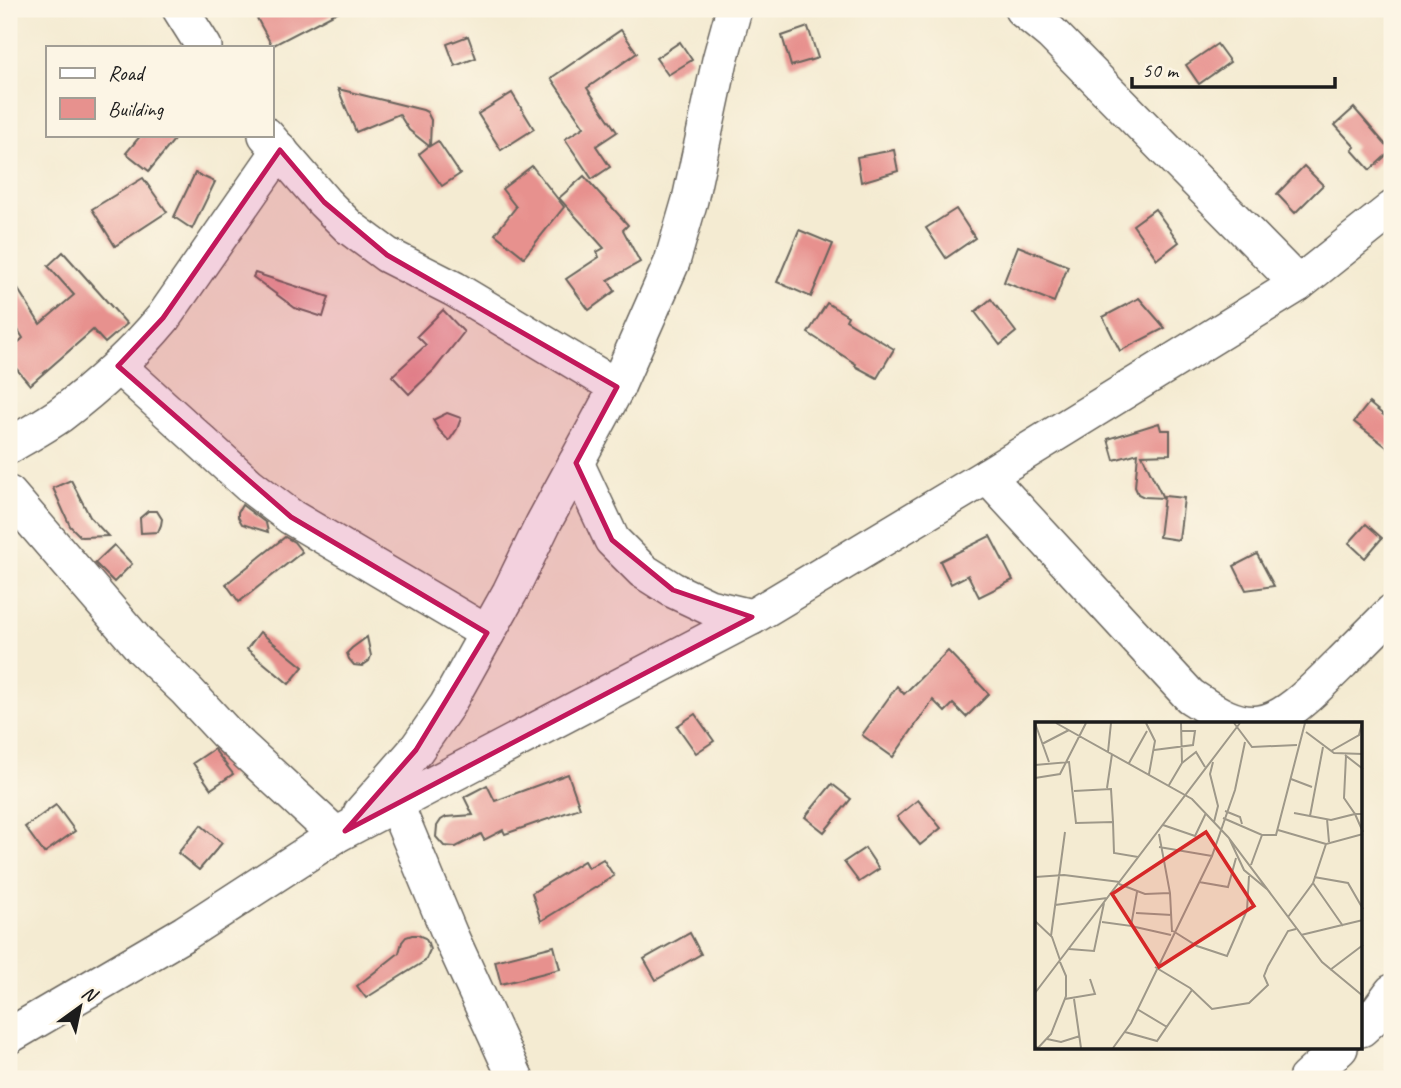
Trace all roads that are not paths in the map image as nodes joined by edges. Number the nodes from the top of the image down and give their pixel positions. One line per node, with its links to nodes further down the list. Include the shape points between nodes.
1 (180, 9): 4 (street)
2 (734, 9): 9 (street, via 672,262)
3 (1022, 9): 7 (street)
4 (203, 46)
5 (273, 143): 8 (street, via 163,318); 9 (street, via 349,227 387,255 454,289)
6 (1392, 209): 7 (street)
7 (1298, 284): 12 (street)
8 (118, 366): 10 (street, via 59,415); 16 (street, via 291,517)
9 (617, 387): 11 (street)
10 (9, 446)
11 (576, 463): 15 (street, via 612,540 643,571 709,607); 16 (street)
12 (987, 475): 15 (street); 17 (street, via 1190,696)
13 (9, 494): 20 (street, via 142,648 226,733)
14 (1392, 612): 18 (street, via 1306,698)
15 (752, 617): 19 (street)
16 (487, 633): 20 (street, via 416,750)
17 (1238, 722)
18 (1262, 722)
19 (395, 803): 20 (street); 25 (street)
20 (341, 833): 23 (street, via 185,933)
21 (1392, 992): 22 (street)
22 (1362, 1028)
23 (9, 1035)
24 (1338, 1050): 26 (street)
25 (516, 1079)
26 (1306, 1079)

